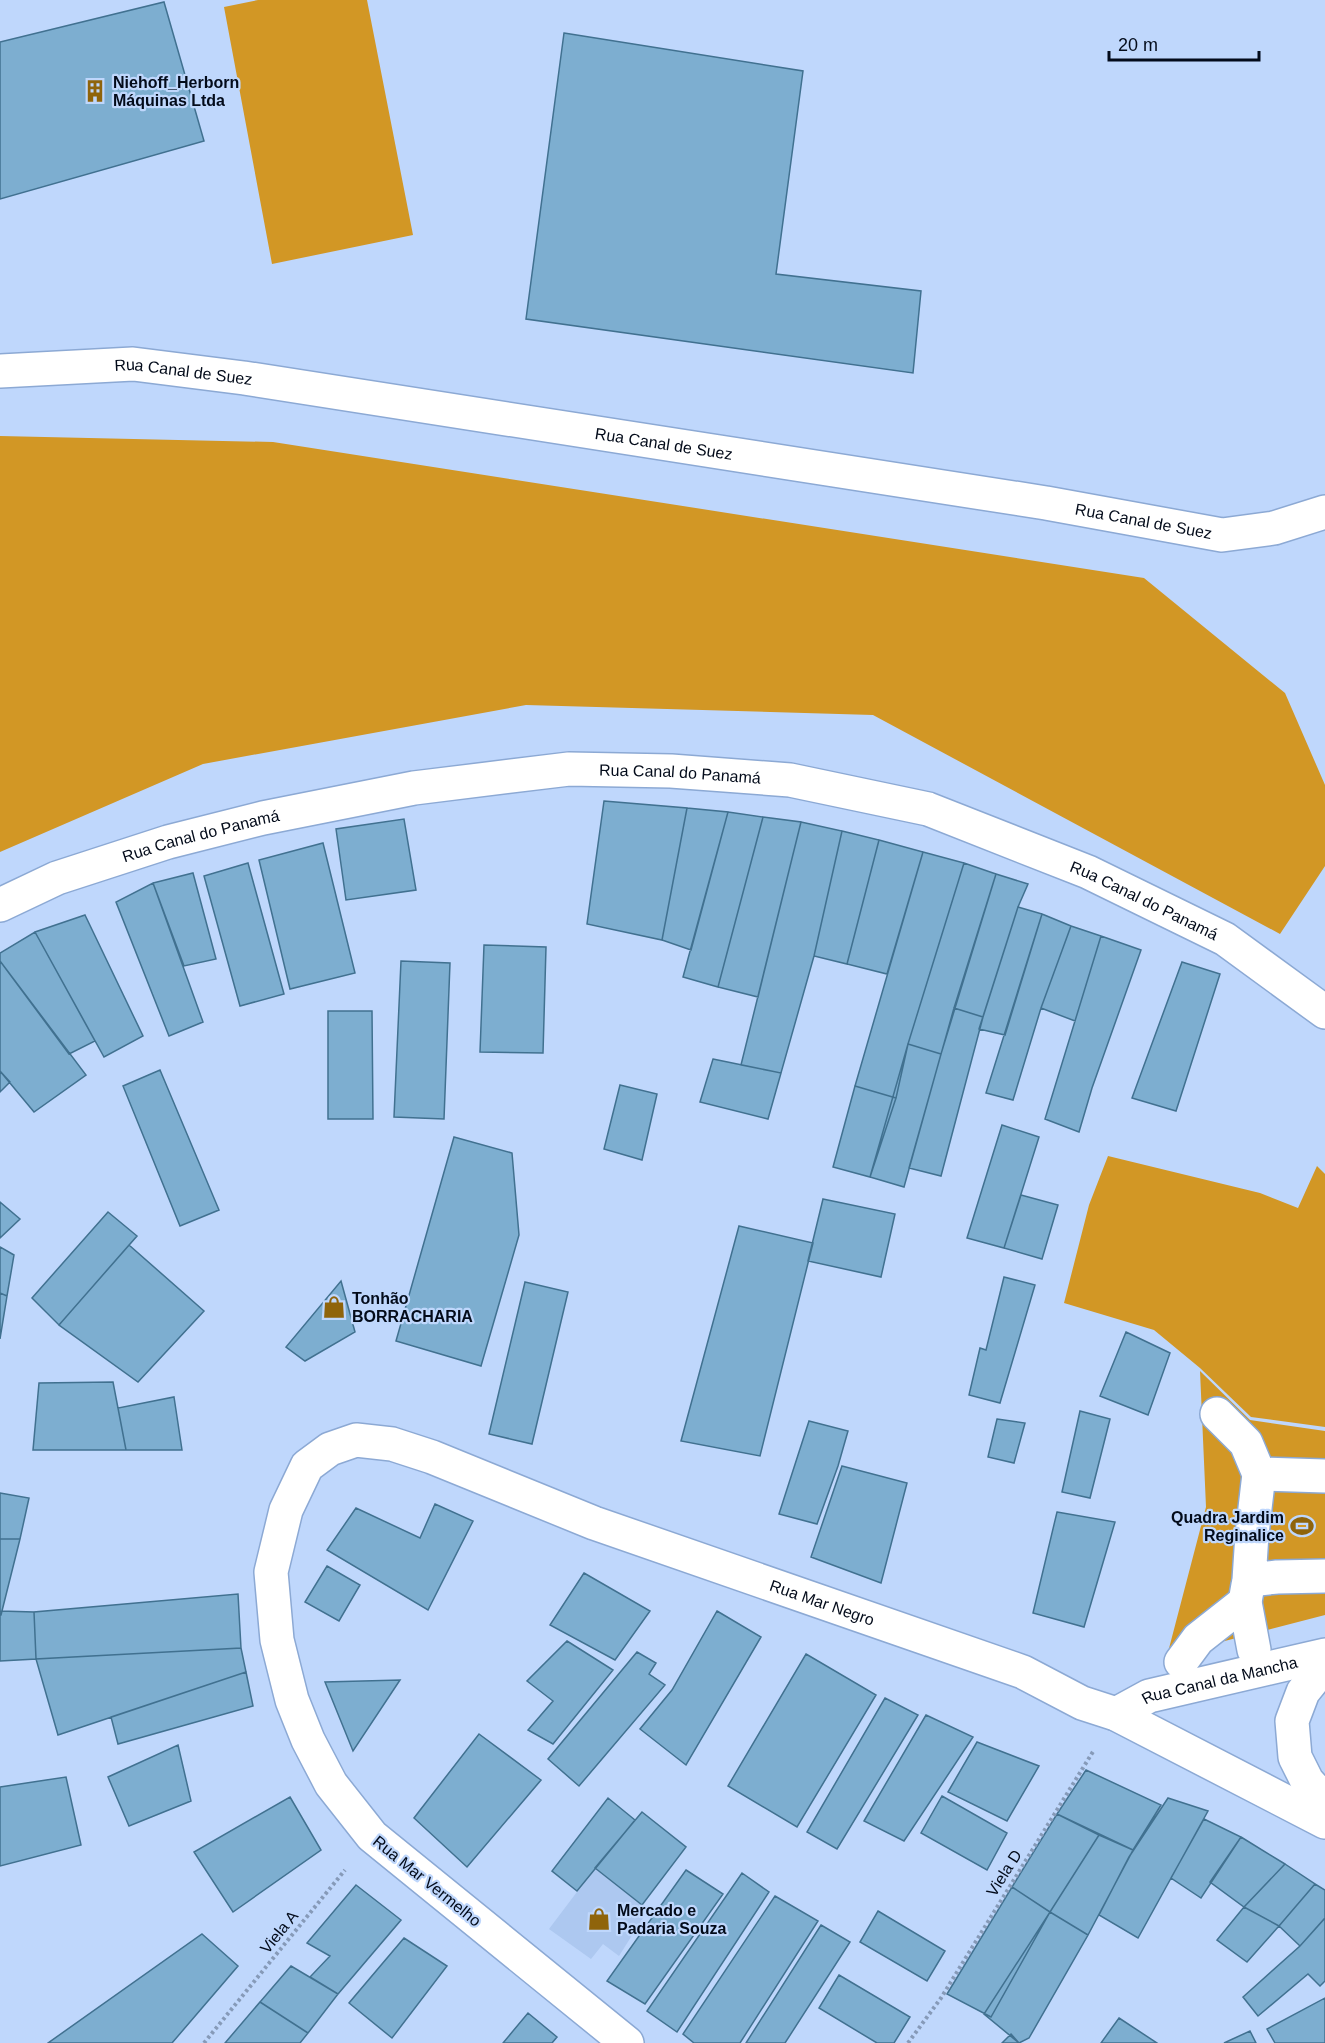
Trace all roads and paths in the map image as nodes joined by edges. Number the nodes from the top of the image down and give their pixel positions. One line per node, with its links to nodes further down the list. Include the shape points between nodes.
1 (0, 371): 2 (street, Rua Canal de Suez, via 133,363 232,376 1046,503 1221,535 1274,528)
2 (1325, 512)
3 (0, 905): 4 (street, Rua Canal do Panamá, via 57,878 168,842 262,818 414,788 569,769 671,771 790,780 928,809 1088,872 1225,939)
4 (1325, 1012)
5 (1217, 1414): 7 (street, via 1246,1443)
6 (307, 1466): 15 (street, Rua Mar Negro, via 330,1449 356,1440 392,1444 594,1523 1023,1672 1082,1703); 18 (street, Rua Mar Vermelho, via 286,1510 271,1572 277,1640 292,1701 308,1740 332,1784)
7 (1259, 1474): 8 (street); 10 (street)
8 (1325, 1476)
9 (1325, 1576): 10 (street, via 1277,1577)
10 (1247, 1591): 11 (street); 13 (street, via 1198,1639)
11 (1254, 1650)
12 (1325, 1655): 15 (street, Rua Canal da Mancha, via 1149,1696)
13 (1181, 1662)
14 (1325, 1665): 16 (street, via 1303,1692 1292,1721 1295,1757 1307,1782)
15 (1116, 1714): 17 (street, Rua Mar Negro); 21 (path, Viela D, via 941,1998)
16 (1325, 1801)
17 (1325, 1822)
18 (372, 1836): 19 (path, Viela A); 20 (street, Rua Mar Vermelho)
19 (204, 2043)
20 (627, 2043)
21 (909, 2043)

